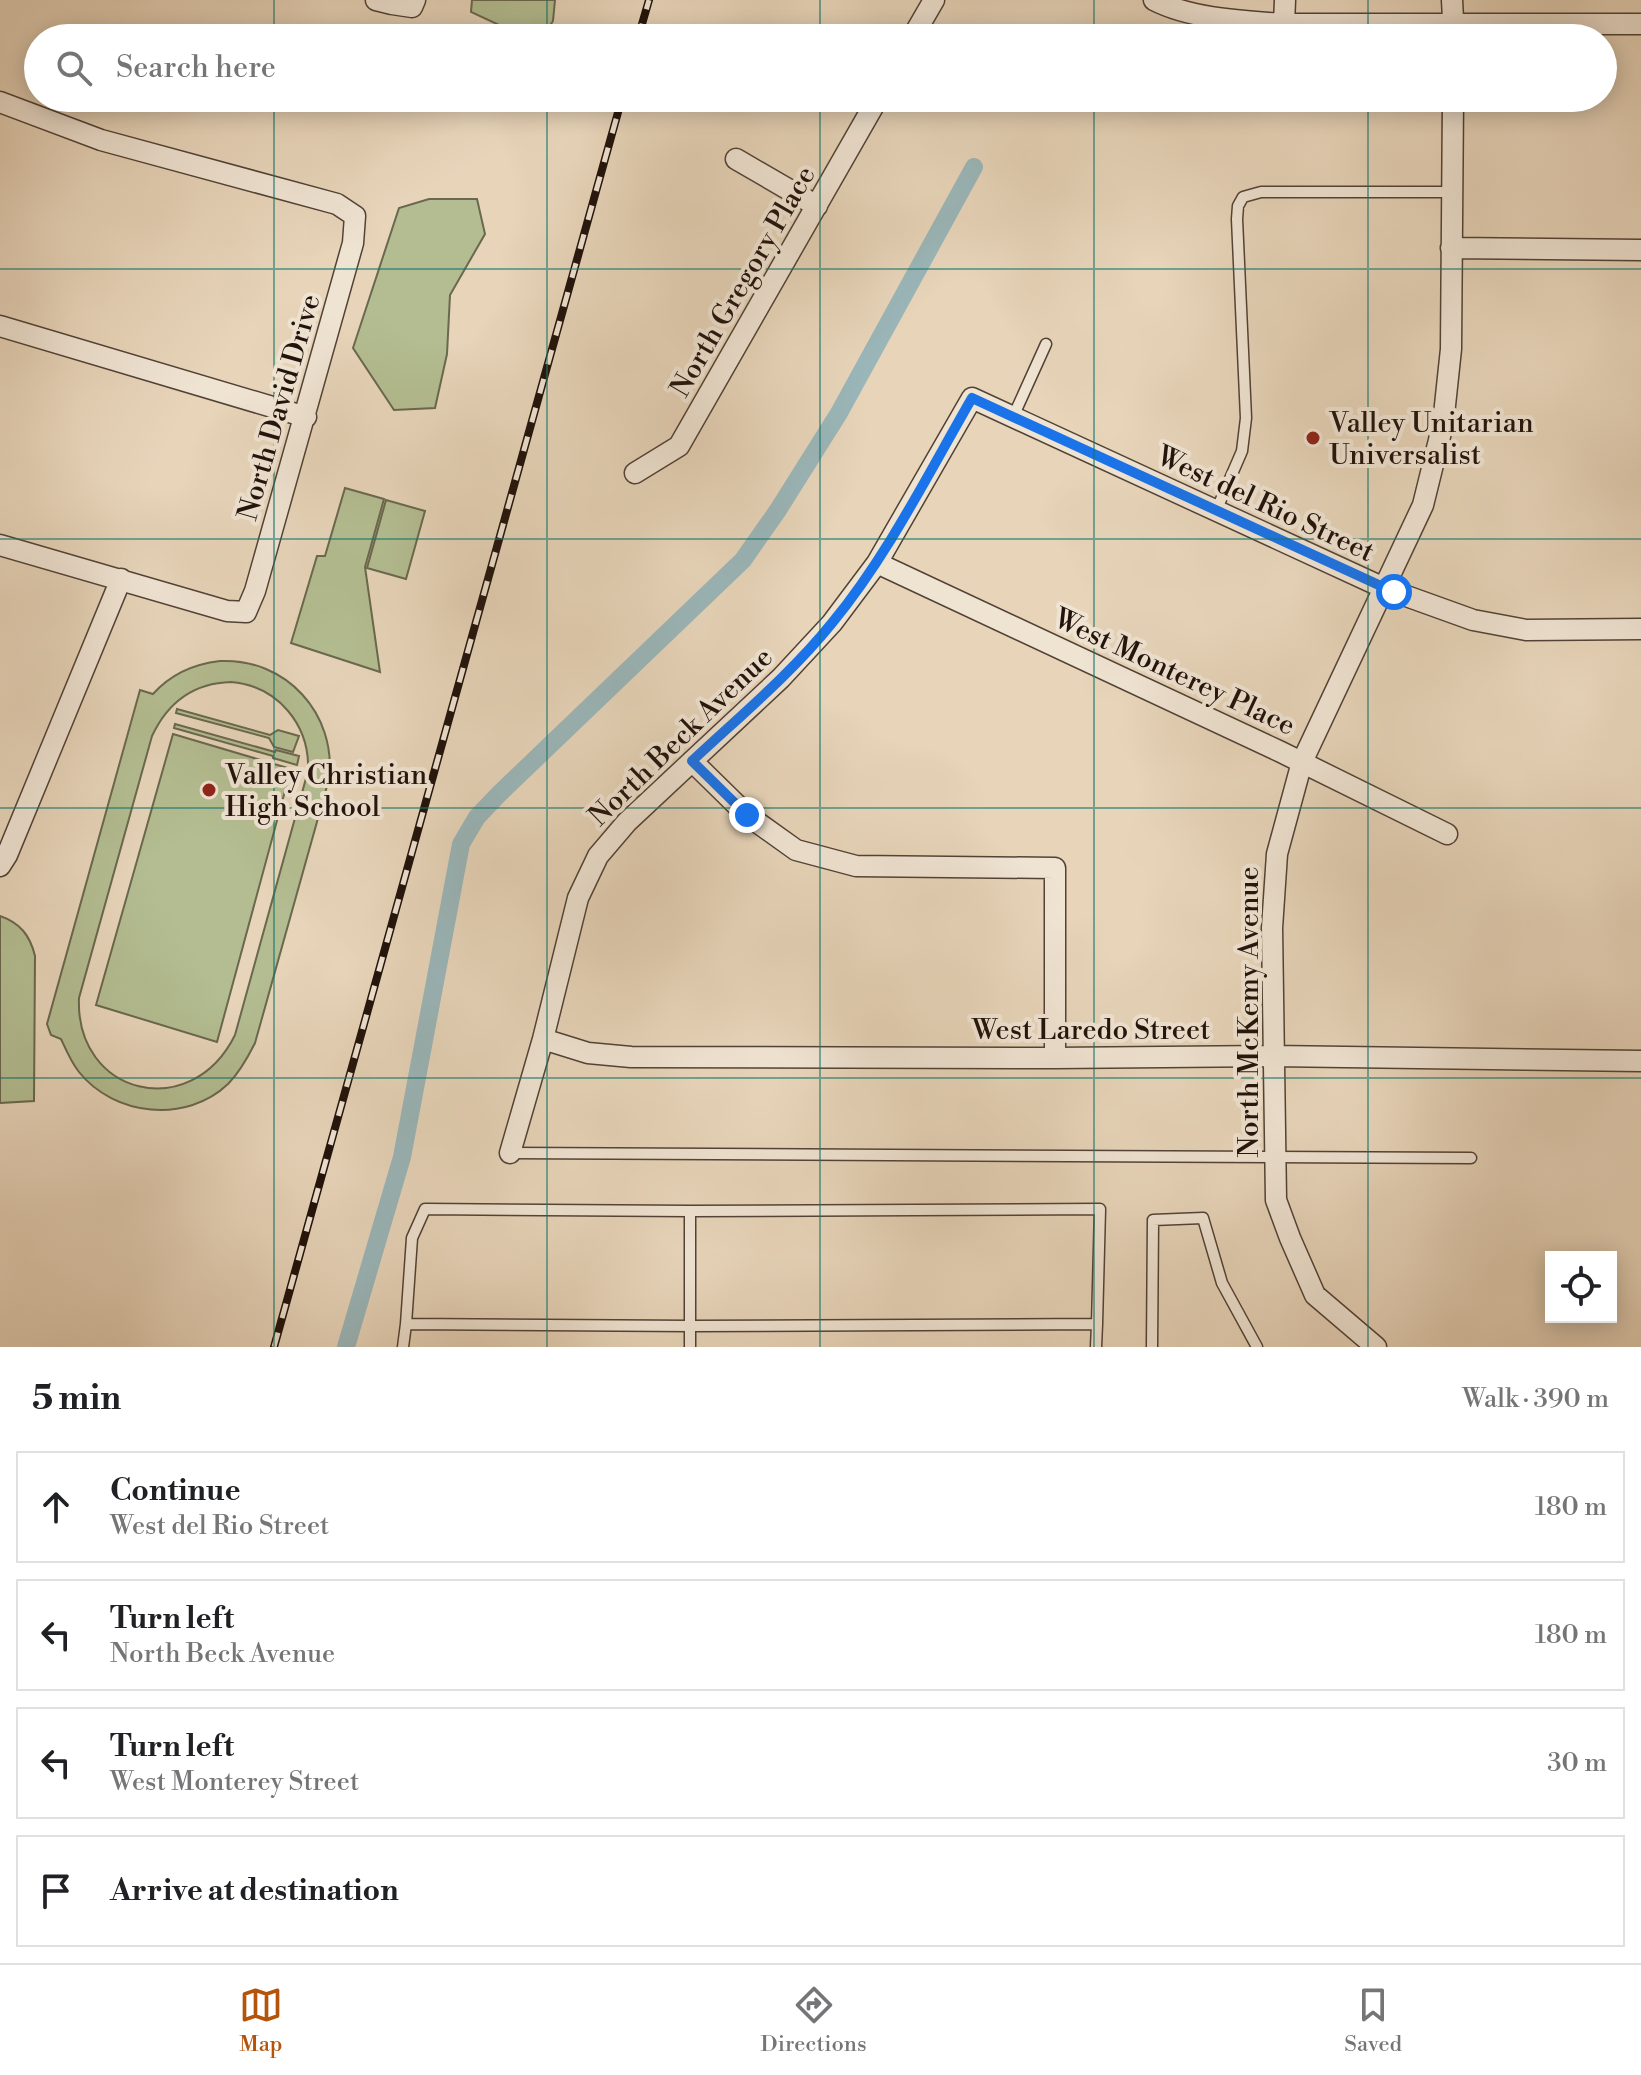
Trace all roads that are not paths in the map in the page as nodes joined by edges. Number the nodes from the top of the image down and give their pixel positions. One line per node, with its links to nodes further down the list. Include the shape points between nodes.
1 (376, 0): 6 (street)
2 (1154, 0): 8 (street, via 1169,8 1232,20)
3 (1285, 0): 8 (street)
4 (1452, 0): 9 (street)
5 (930, 1): 7 (street)
6 (414, 3)
7 (919, 24)
8 (1284, 24)
9 (1454, 24)
10 (1641, 24): 11 (street)
11 (1617, 25)
12 (0, 102): 13 (street, North David Drive)
13 (24, 111)
14 (27, 112): 25 (street, North David Drive, via 101,140 337,204 355,216 353,243)
15 (870, 112): 19 (street, North Gregory Place)
16 (1453, 112): 18 (street, North McKemy Avenue)
17 (736, 159): 19 (street)
18 (1452, 192): 20 (street, North McKemy Avenue); 28 (lane, via 1261,192 1243,197 1237,219 1246,418 1242,451)
19 (817, 206): 27 (street, North Gregory Place, via 679,446)
20 (1451, 248): 21 (street); 32 (street, North McKemy Avenue, via 1451,349 1443,424 1423,505)
21 (1641, 250)
22 (0, 326): 25 (street)
23 (1046, 344): 26 (lane)
24 (972, 398): 26 (street, West del Rio Street); 30 (street, North Beck Avenue)
25 (306, 417): 31 (street, North David Drive, via 246,612)
26 (1013, 417): 28 (street, West del Rio Street)
27 (635, 473)
28 (1216, 511): 32 (street, West del Rio Street)
29 (0, 545): 31 (street)
30 (877, 563): 34 (street, North Beck Avenue, via 781,678); 35 (street, West Monterey Place)
31 (121, 579): 37 (street)
32 (1384, 588): 33 (street, West del Rio Street, via 1473,620 1526,630); 35 (street, North McKemy Avenue)
33 (1641, 629)
34 (692, 761): 38 (street, North Beck Avenue, via 598,856 578,898); 40 (street, via 747,815 796,850 856,866 1055,868)
35 (1302, 762): 36 (street, West Monterey Place); 39 (street, North McKemy Avenue, via 1277,854)
36 (1447, 834)
37 (0, 866)
38 (543, 1039): 40 (street, West Laredo Street, via 588,1053 631,1057); 42 (street, North Beck Avenue)
39 (1273, 1056): 40 (street, West Laredo Street); 41 (street, West Laredo Street); 43 (street, North McKemy Avenue)
40 (1055, 1058)
41 (1641, 1061)
42 (510, 1153): 43 (lane)
43 (1275, 1158): 44 (lane); 54 (street, North McKemy Avenue, via 1276,1200 1315,1295)
44 (1471, 1158)
45 (690, 1211): 46 (lane, via 425,1209 412,1238); 47 (lane, via 1100,1209); 48 (lane)
46 (406, 1324): 48 (lane); 49 (lane)
47 (1097, 1324): 48 (lane); 51 (lane)
48 (690, 1326): 50 (lane)
49 (403, 1347)
50 (690, 1347)
51 (1096, 1347)
52 (1152, 1347): 53 (lane, via 1153,1220 1203,1218 1222,1283)
53 (1257, 1347)
54 (1376, 1347)

